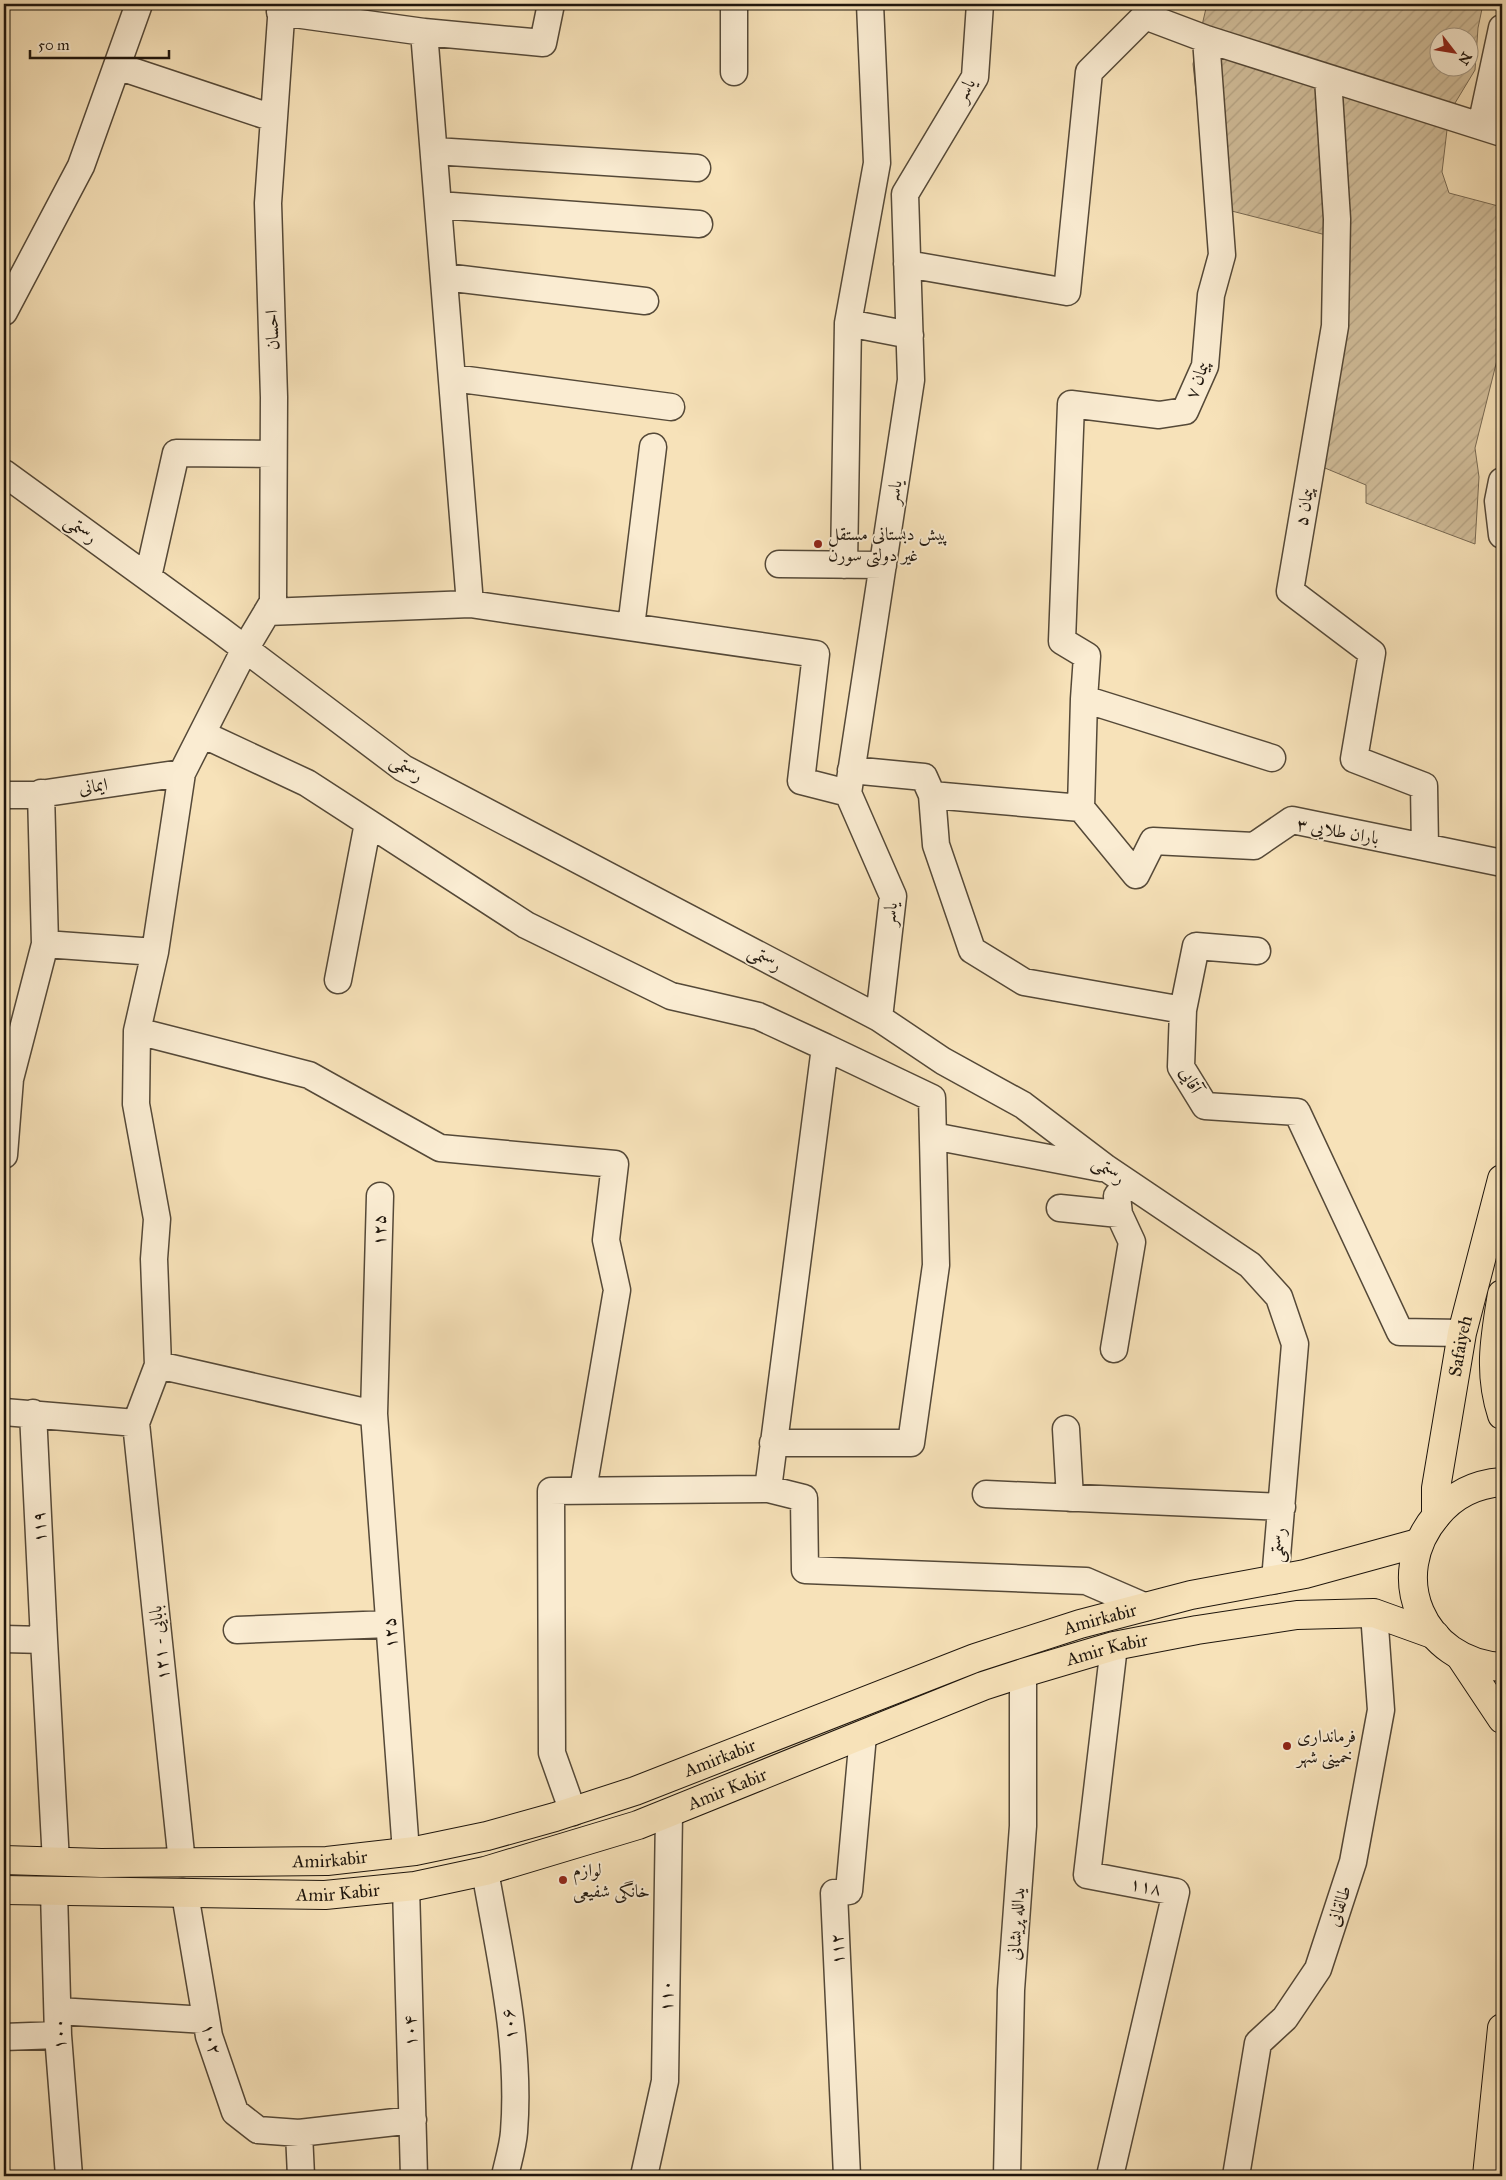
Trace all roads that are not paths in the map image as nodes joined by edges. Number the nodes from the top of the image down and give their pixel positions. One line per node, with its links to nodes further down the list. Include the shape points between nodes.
1 (139, 4): 11 (street)
2 (551, 4): 9 (street, via 543,43)
3 (734, 4): 12 (street)
4 (870, 4): 24 (street, via 877,163)
5 (980, 4): 20 (street, یاسر, via 975,77 905,194)
6 (281, 8): 9 (street); 14 (street, احسان)
7 (1145, 10): 10 (street); 20 (street, via 1089,72 1067,292)
8 (1502, 28): 15 (street)
9 (424, 32): 16 (street)
10 (1206, 39): 13 (street); 41 (street, پیمان ۷, via 1222,255 1211,295 1205,366 1185,411 1159,415 1072,404 1062,641 1087,656)
11 (117, 66): 14 (street); 23 (street, via 81,166)
12 (734, 72)
13 (1328, 78): 15 (street); 51 (street, پیمان ۵, via 1337,219 1335,326 1290,591 1372,653 1354,759 1424,786)
14 (274, 118): 29 (street, احسان, via 268,203)
15 (1491, 129)
16 (435, 152): 17 (street); 18 (street)
17 (697, 168)
18 (439, 205): 19 (street); 21 (street)
19 (699, 224)
20 (907, 264): 25 (street, یاسر)
21 (445, 277): 22 (street); 26 (street)
22 (645, 301)
23 (4, 312)
24 (848, 323): 25 (street); 35 (street)
25 (910, 335): 34 (street, یاسر, via 911,380)
26 (453, 378): 27 (street); 37 (street)
27 (671, 407)
28 (653, 447): 39 (street)
29 (274, 454): 36 (street, via 176,453); 38 (street, احسان, via 273,602)
30 (4, 473): 36 (street, رستمی)
31 (1502, 481): 32 (street, via 1498,501)
32 (1502, 535)
33 (779, 564): 35 (street)
34 (883, 564): 35 (street); 45 (street, یاسر)
35 (844, 565)
36 (148, 577): 40 (street, رستمی)
37 (470, 604): 38 (street); 39 (street)
38 (267, 612): 40 (street, احسان)
39 (631, 627): 45 (street, via 816,654 801,781)
40 (245, 650): 42 (street, احسان); 58 (street, رستمی, via 404,768)
41 (1084, 699): 43 (street); 49 (street)
42 (202, 734): 44 (street, احسان); 50 (street, via 308,783)
43 (1272, 758)
44 (182, 773): 46 (street, ایمانی); 55 (street, احسان)
45 (850, 782): 48 (street, via 924,777); 58 (street, یاسر, via 893,896)
46 (41, 793): 47 (street, ایمانی); 53 (street)
47 (4, 795)
48 (932, 795): 49 (street); 57 (street, via 936,845 972,950 1024,982)
49 (1081, 808): 51 (street, باران طلایی ۳, via 1136,875 1153,841 1254,846 1292,820)
50 (368, 823): 56 (street); 60 (street, via 526,925 672,996 758,1016)
51 (1425, 848): 52 (street, باران طلایی ۳)
52 (1502, 863)
53 (45, 944): 55 (street); 61 (street)
54 (1256, 951): 57 (street, via 1196,946)
55 (155, 952): 59 (street, احسان)
56 (338, 980)
57 (1183, 1010): 70 (street, آقایی, via 1181,1067 1205,1106 1297,1112 1400,1332)
58 (879, 1018): 64 (street, رستمی, via 943,1061 1023,1105)
59 (137, 1032): 72 (street, احسان, via 136,1104 157,1219 154,1259); 82 (street, via 309,1076 440,1148 615,1164 606,1240 617,1290)
60 (825, 1047): 62 (street, via 932,1098); 79 (street)
61 (7, 1079): 63 (street)
62 (933, 1136): 64 (street); 79 (street, via 936,1264 911,1443)
63 (4, 1155)
64 (1110, 1172): 68 (street); 85 (street, رستمی, via 1250,1265 1279,1297 1295,1344)
65 (1502, 1179): 70 (main road, Safaiyeh)
66 (380, 1196): 75 (street, ۱۲۵)
67 (1060, 1208): 68 (street)
68 (1119, 1214): 71 (street, via 1132,1242)
69 (1502, 1294): 76 (main road, Safaiyeh, via 1493,1348 1496,1396)
70 (1462, 1333): 86 (main road, Safaiyeh, via 1436,1488)
71 (1114, 1349)
72 (158, 1365): 75 (street); 77 (street)
73 (4, 1412): 74 (street)
74 (33, 1413): 77 (street); 95 (street, ۱۱۹)
75 (374, 1414): 91 (street, ۱۲۵)
76 (1502, 1415)
77 (136, 1423): 109 (street, بابایی - ۱۲۱)
78 (1066, 1429): 84 (street)
79 (773, 1443): 81 (street)
80 (1502, 1482): 86 (main road, via 1475,1487 1460,1494 1446,1503)
81 (768, 1489): 82 (street); 89 (street, via 804,1498 805,1570 1086,1581)
82 (583, 1490): 104 (street, via 552,1490 552,1754)
83 (986, 1494): 84 (street)
84 (1070, 1498): 85 (street)
85 (1282, 1507): 88 (street, رستمی)
86 (1436, 1516): 87 (main road)
87 (1418, 1543): 88 (main road, Amirkabir); 93 (main road, via 1414,1558 1414,1591 1418,1607)
88 (1275, 1580): 89 (main road, Amirkabir, via 1190,1595)
89 (1146, 1607): 100 (main road, Amirkabir, via 1080,1624 975,1658)
90 (1374, 1614): 93 (main road, Amir Kabir); 96 (main road, Amir Kabir, via 1297,1615); 129 (street, طالقانی, via 1380,1710 1353,1862 1318,1969 1285,2018 1258,2043)
91 (389, 1624): 92 (street); 106 (street, ۱۲۵)
92 (237, 1630)
93 (1435, 1635): 97 (main road)
94 (4, 1639): 95 (street)
95 (44, 1640): 108 (street, ۱۱۹)
96 (1114, 1646): 99 (main road, Amir Kabir); 128 (street, ۱۱۸, via 1087,1875 1176,1892)
97 (1460, 1656): 98 (main road); 101 (main road)
98 (1502, 1667)
99 (1023, 1673): 102 (main road, Amir Kabir, via 983,1686); 127 (street, یدالله پریشانی, via 1023,1826 1011,1990)
100 (822, 1718): 103 (main road); 104 (main road, Amirkabir, via 635,1792)
101 (1502, 1719)
102 (863, 1736): 103 (main road, Amir Kabir); 126 (street, ۱۱۲, via 849,1891 834,1893)
103 (835, 1746): 105 (main road, Amir Kabir)
104 (573, 1812): 106 (main road, Amirkabir, via 487,1836)
105 (669, 1813): 110 (main road, Amir Kabir); 125 (street, ۱۱۰, via 665,2080)
106 (406, 1852): 109 (main road, Amirkabir, via 327,1861)
107 (4, 1860): 108 (main road, Amirkabir)
108 (56, 1862): 109 (main road, Amirkabir)
109 (182, 1862)
110 (485, 1872): 111 (main road, Amir Kabir); 124 (street, ۱۰۶, via 504,1979 516,2074 514,2133)
111 (406, 1887): 114 (main road, Amir Kabir, via 324,1895); 119 (street, ۱۰۴)
112 (4, 1890): 113 (main road, Amir Kabir)
113 (54, 1892): 114 (main road, Amir Kabir); 116 (street, ۱۰۰)
114 (185, 1894): 115 (street, ۱۰۲)
115 (206, 2020): 116 (street); 120 (street, ۱۰۲, via 235,2112 258,2130)
116 (58, 2023): 118 (street); 121 (street, ۱۰۰)
117 (1502, 2028): 130 (main road)
118 (4, 2037)
119 (413, 2120): 120 (street, ۱۰۲); 123 (street, ۱۰۴)
120 (299, 2132): 122 (street)
121 (69, 2176)
122 (301, 2176)
123 (414, 2176)
124 (505, 2176)
125 (644, 2176)
126 (847, 2176)
127 (1007, 2176)
128 (1110, 2176)
129 (1236, 2176)
130 (1487, 2176)

